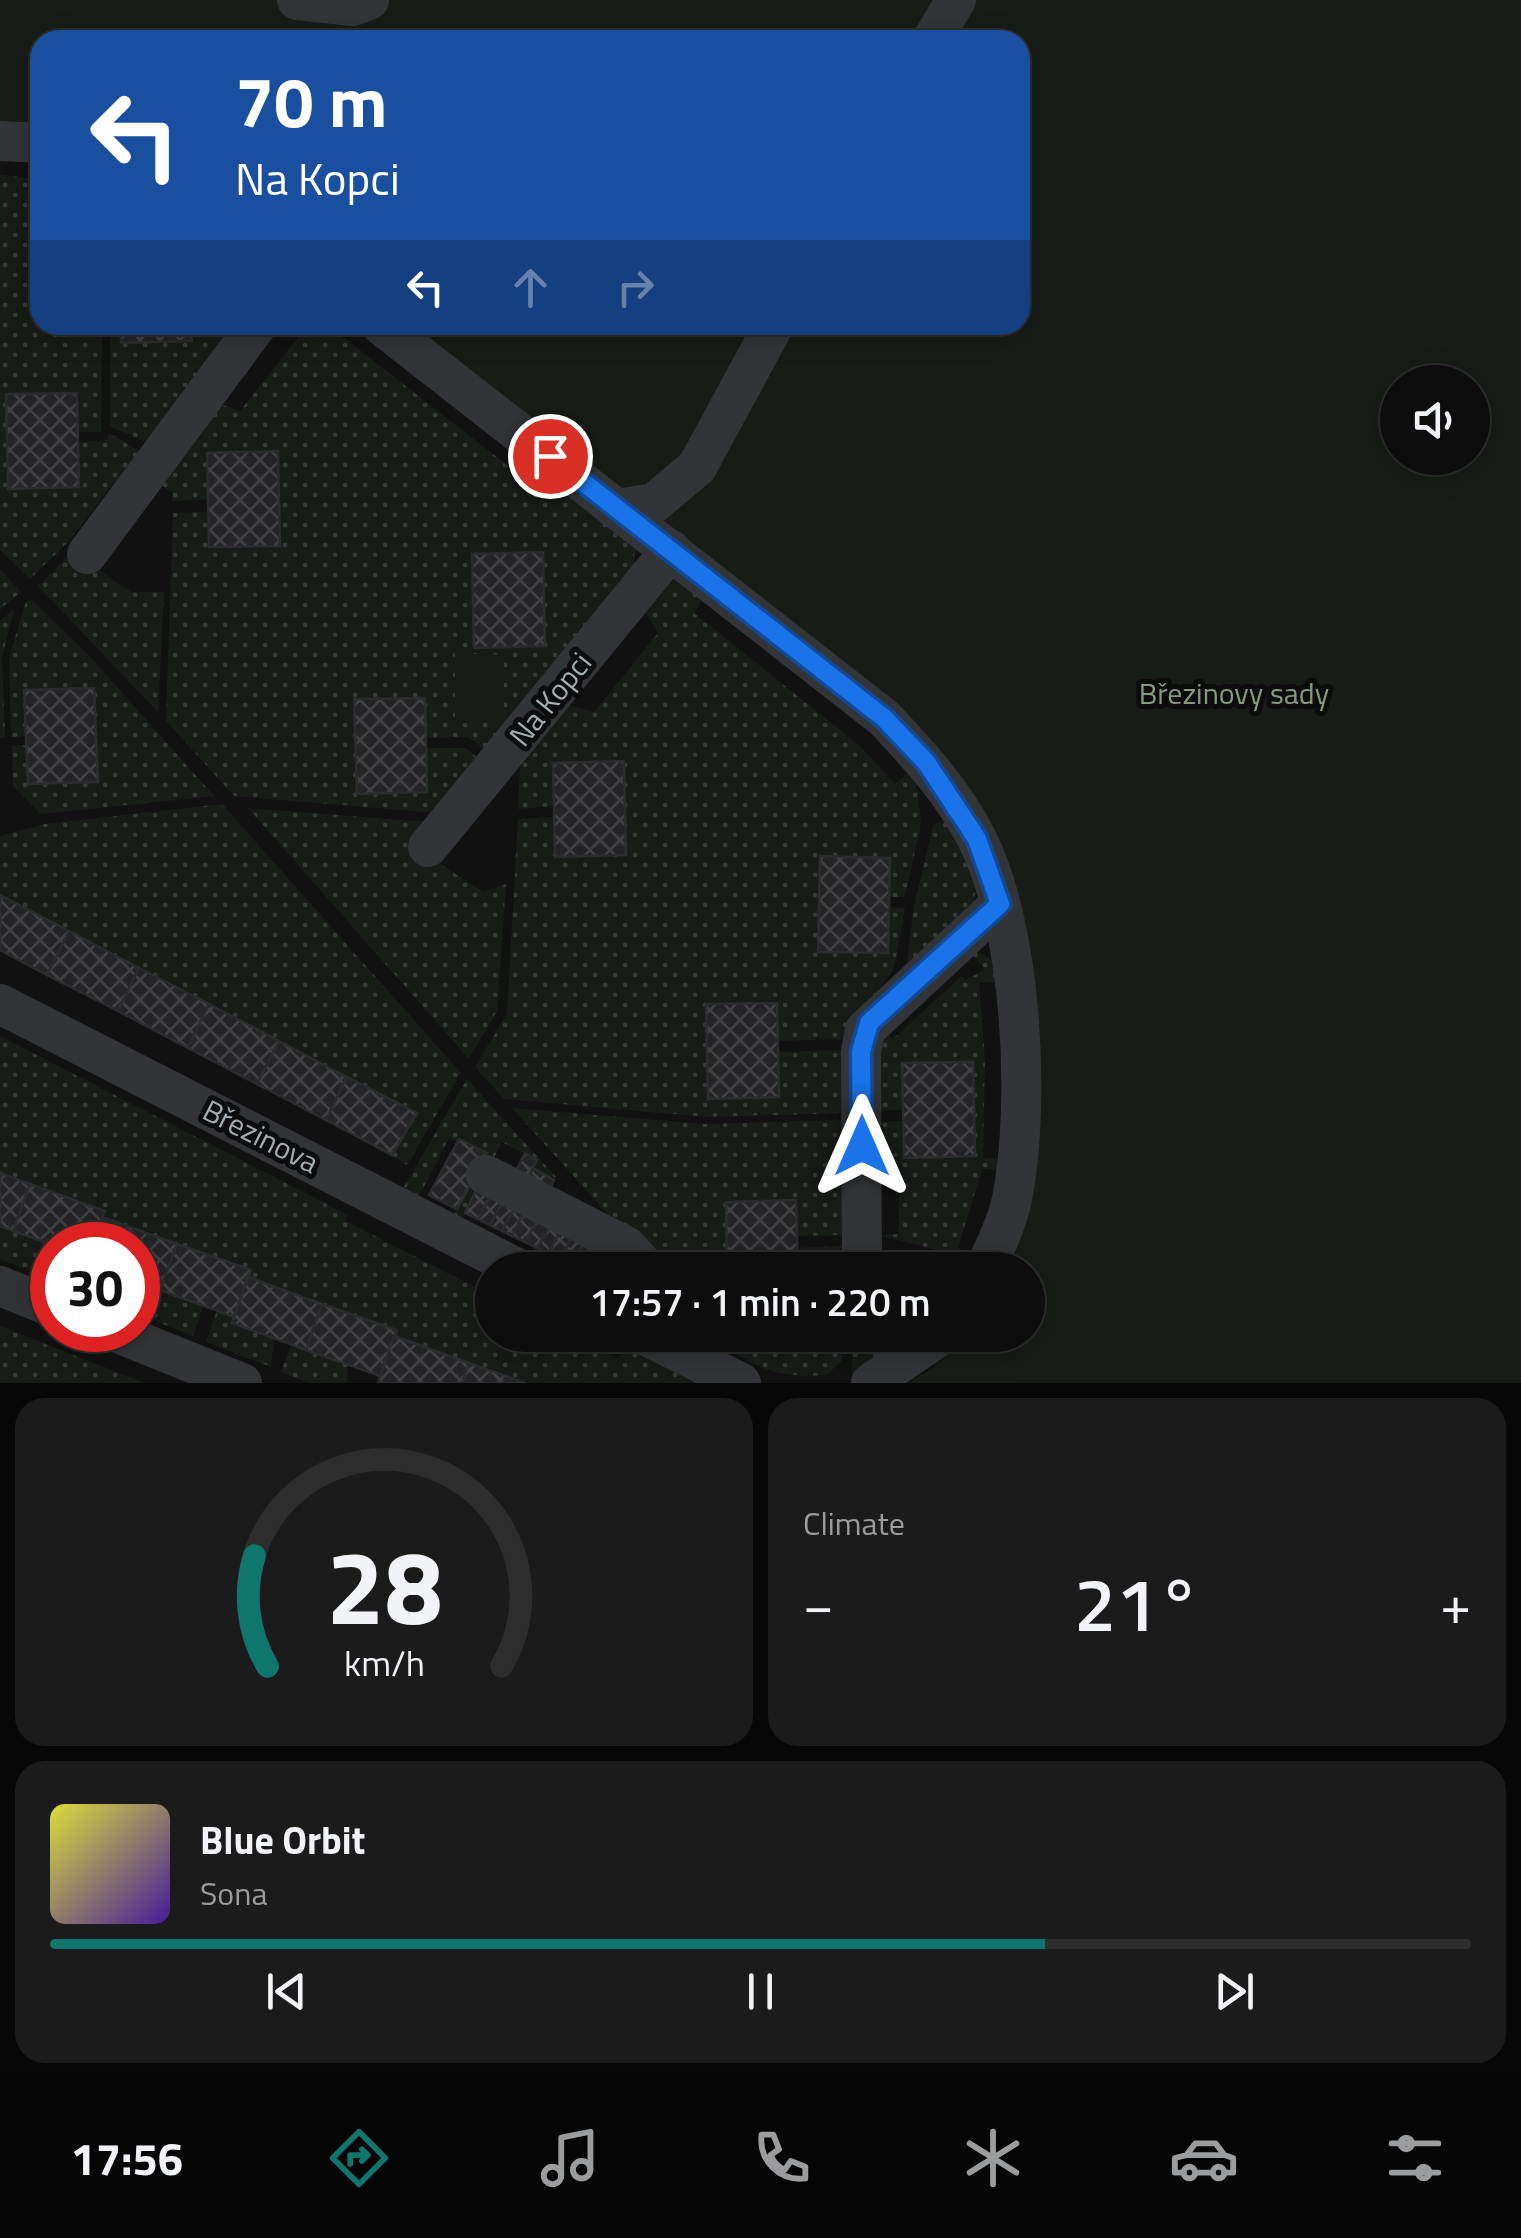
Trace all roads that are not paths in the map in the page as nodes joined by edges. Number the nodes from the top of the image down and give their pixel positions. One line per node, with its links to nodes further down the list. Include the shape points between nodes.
1 (298, 0): 2 (street, via 353,6)
2 (369, 0)
3 (956, 0): 4 (street)
4 (938, 30)
5 (0, 140): 6 (street)
6 (30, 142)
7 (249, 335): 12 (street)
8 (394, 335): 10 (street)
9 (769, 335): 10 (street, via 698,467 654,503)
10 (618, 509): 11 (street)
11 (671, 550): 13 (street, Na Kopci); 14 (street, via 884,718 926,762 977,839)
12 (87, 554)
13 (428, 847)
14 (1000, 904): 19 (street, via 866,1030); 20 (street, via 1021,1036 1019,1152 1011,1203)
15 (0, 1004): 17 (street, Březinova)
16 (486, 1175): 18 (street)
17 (486, 1252)
18 (632, 1252)
19 (862, 1252)
20 (991, 1252)
21 (0, 1286): 22 (street)
22 (30, 1298)
23 (160, 1350): 28 (street)
24 (678, 1352): 27 (street)
25 (716, 1352): 27 (street)
26 (916, 1352): 29 (street)
27 (732, 1380)
28 (242, 1383)
29 (871, 1383)

